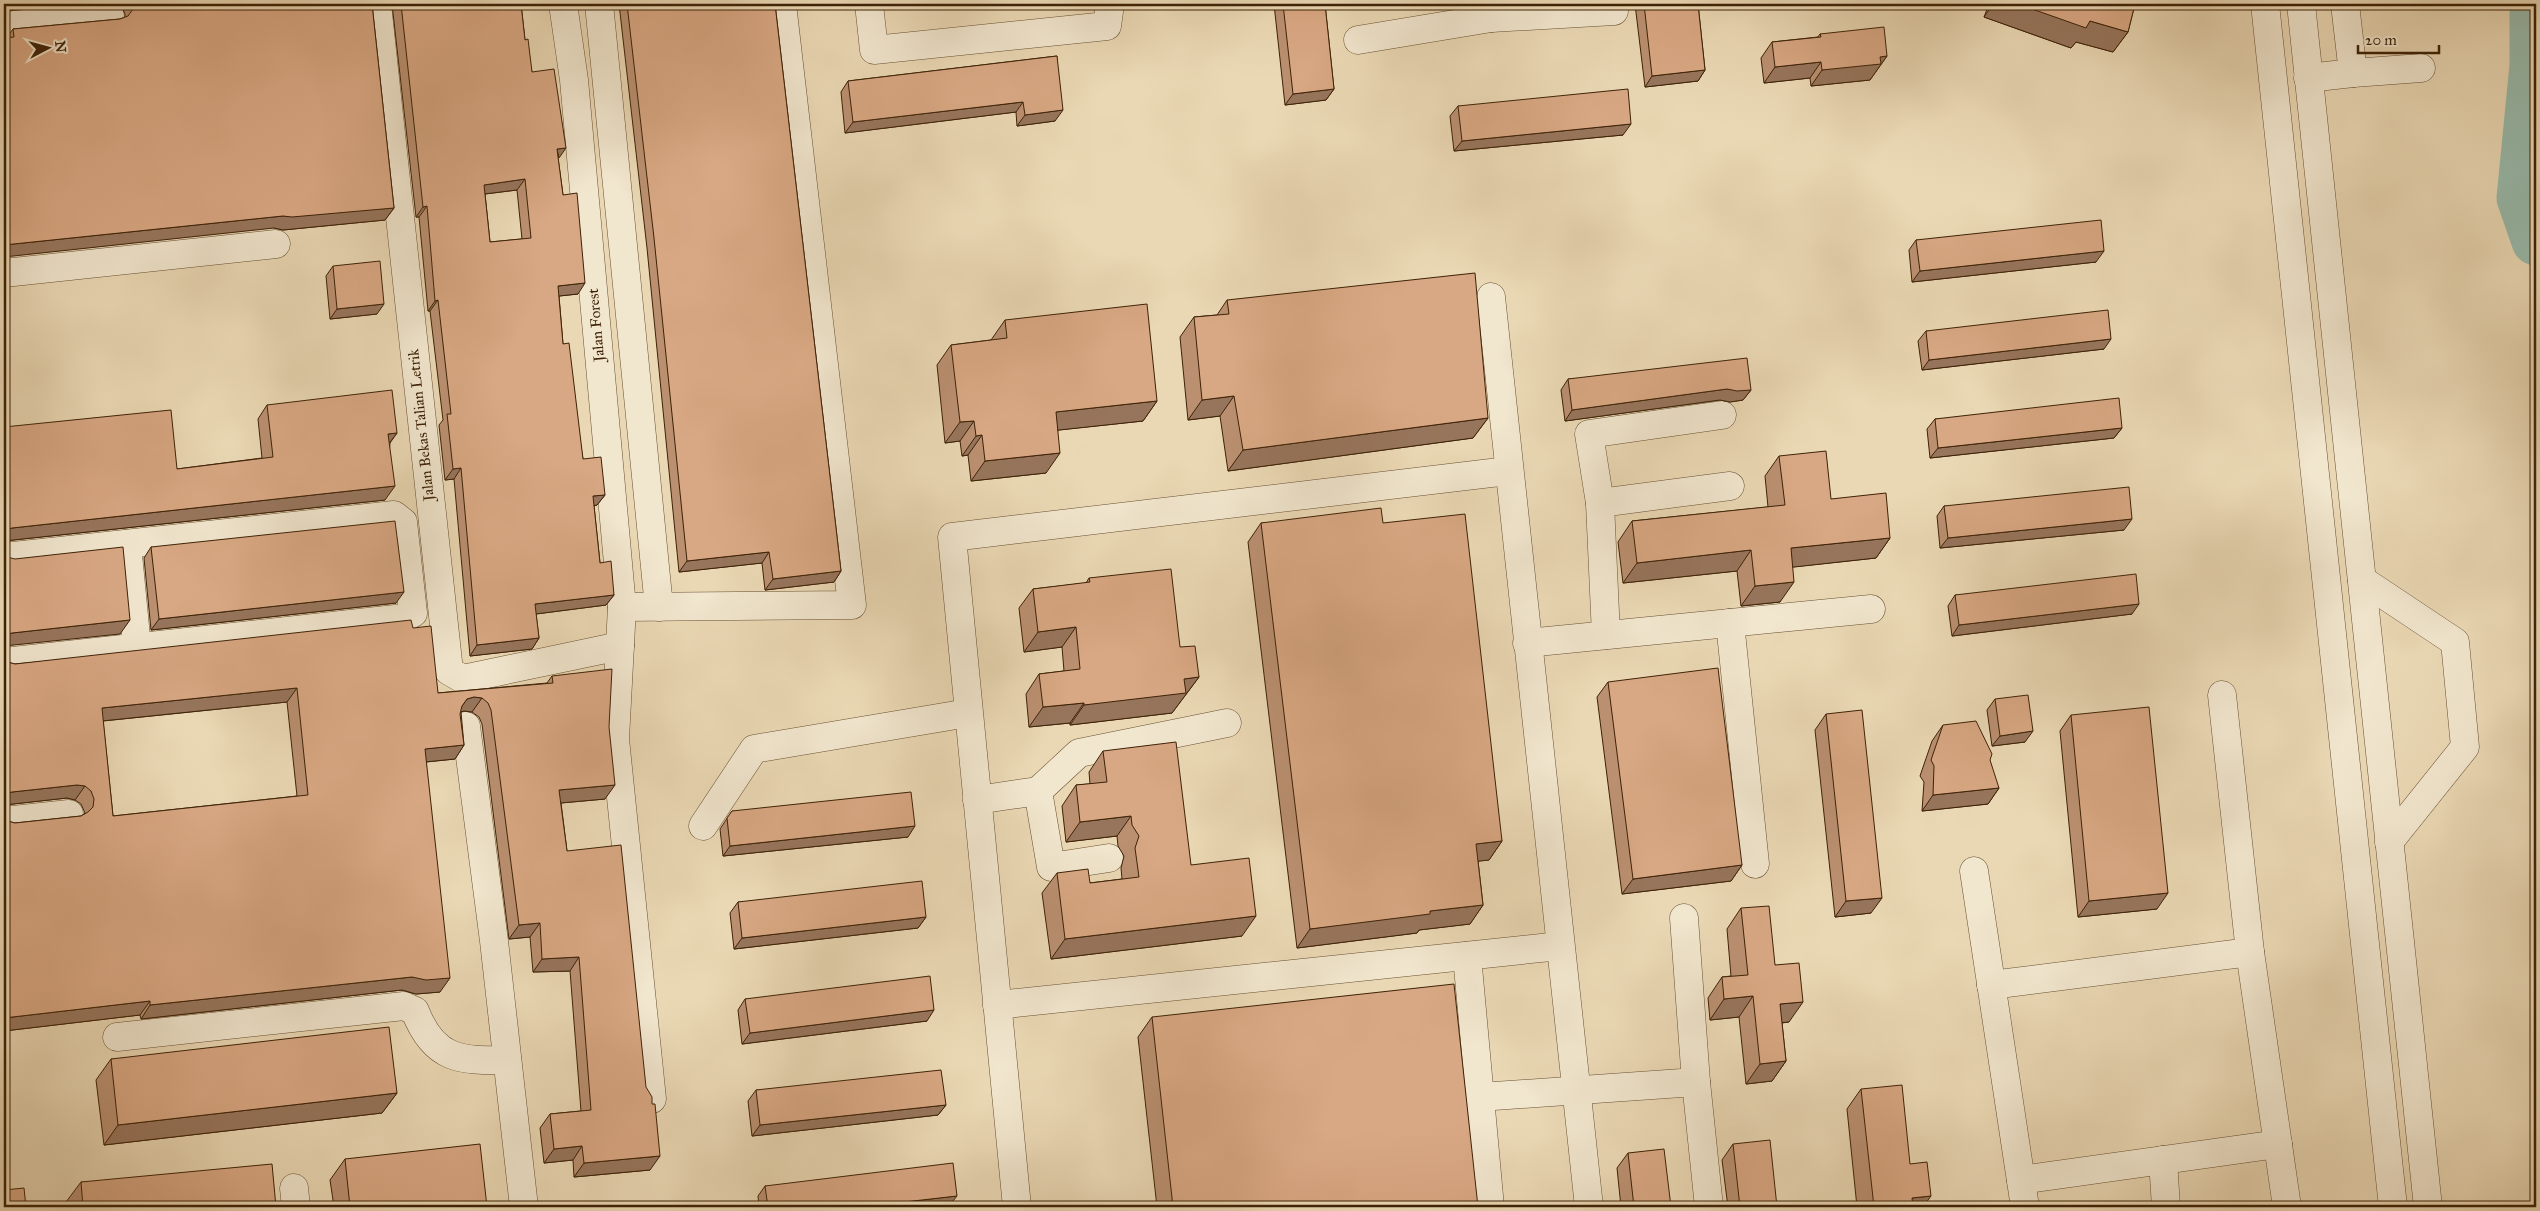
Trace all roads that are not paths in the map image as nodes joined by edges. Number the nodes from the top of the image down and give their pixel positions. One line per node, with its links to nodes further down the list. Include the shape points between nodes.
1 (377, 4): 34 (street, Jalan Bekas Talian Letrik, via 449,671 463,679)
2 (563, 4): 28 (street, Jalan Forest, via 575,90)
3 (599, 4): 29 (street)
4 (782, 4): 29 (street, via 852,606)
5 (869, 4): 6 (street, via 874,50 1107,26)
6 (1110, 4)
7 (2265, 4): 73 (street)
8 (2301, 4): 17 (street)
9 (2345, 4): 16 (street)
10 (1614, 10): 11 (street)
11 (1490, 11): 14 (street)
12 (110, 16): 13 (street)
13 (4, 26)
14 (1358, 40)
15 (2420, 68): 16 (street)
16 (2353, 73): 17 (street)
17 (2308, 78): 27 (street)
18 (276, 244): 19 (street)
19 (4, 273)
20 (1491, 297): 22 (street)
21 (1722, 415): 24 (street, via 1589,434)
22 (1508, 471): 33 (street); 38 (street, via 952,537)
23 (1730, 486): 24 (street)
24 (1600, 503): 32 (street)
25 (127, 544): 26 (street); 35 (street); 35 (street, via 394,515 403,522 413,612 404,618)
26 (4, 557)
27 (2362, 580): 46 (street); 46 (street, via 2456,642 2465,747)
28 (622, 607): 29 (street); 34 (street, Jalan Forest)
29 (659, 607)
30 (1872, 609): 31 (street)
31 (1730, 623): 32 (street); 48 (street)
32 (1606, 635): 33 (street)
33 (1527, 643): 51 (street)
34 (620, 646): 61 (street, Jalan Forest, via 615,739)
35 (137, 647): 36 (street)
36 (4, 662)
37 (2222, 695): 52 (street)
38 (968, 713): 42 (street); 45 (street, via 754,749)
39 (1227, 724): 41 (street, via 1079,753)
40 (466, 726): 57 (street)
41 (1038, 791): 42 (street); 47 (street, via 1051,866)
42 (977, 800): 55 (street)
43 (69, 814): 44 (street)
44 (4, 820)
45 (703, 826)
46 (2389, 842): 74 (street)
47 (1109, 858)
48 (1755, 864)
49 (1974, 871): 54 (street)
50 (1684, 918): 58 (street)
51 (1560, 946): 53 (street); 59 (street)
52 (2250, 952): 54 (street); 62 (street)
53 (1467, 956): 55 (street); 60 (street)
54 (1992, 985): 64 (street)
55 (997, 1005): 66 (street)
56 (117, 1037): 57 (street, via 404,1006 415,1011 423,1031 440,1049 454,1057 470,1061)
57 (507, 1060): 65 (street)
58 (1696, 1082): 59 (street); 69 (street)
59 (1576, 1089): 60 (street); 68 (street)
60 (1480, 1097): 67 (street)
61 (652, 1099)
62 (2278, 1144): 63 (street); 72 (street)
63 (2163, 1160): 64 (street); 71 (street)
64 (2021, 1180): 70 (street)
65 (524, 1207)
66 (1016, 1207)
67 (1490, 1207)
68 (1589, 1207)
69 (1709, 1207)
70 (2025, 1207)
71 (2166, 1207)
72 (2288, 1207)
73 (2393, 1207)
74 (2428, 1207)

